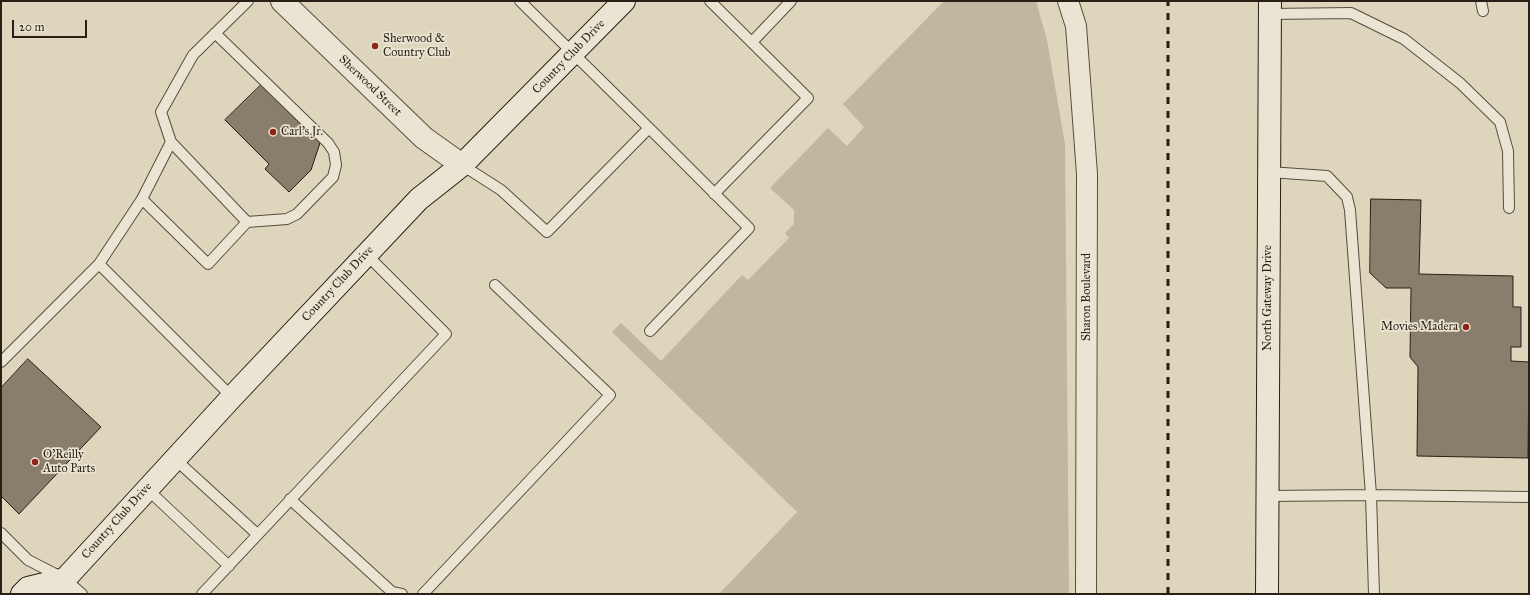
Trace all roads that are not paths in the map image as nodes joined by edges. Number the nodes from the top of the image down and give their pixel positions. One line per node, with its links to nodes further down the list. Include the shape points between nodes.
1 (248, 1): 9 (lane)
2 (282, 1): 14 (main road, Sherwood Street, via 424,138)
3 (520, 1): 11 (lane)
4 (624, 1): 11 (main road, Country Club Drive)
5 (710, 1): 10 (lane)
6 (792, 1): 10 (lane)
7 (1068, 1): 41 (street, Sharon Boulevard, via 1076,26 1087,174)
8 (1270, 8): 15 (main road, North Gateway Drive); 18 (lane, via 1351,13 1404,39 1460,83 1500,122 1508,151)
9 (215, 33): 13 (lane, via 193,55 161,112); 19 (lane, via 328,143 334,152 336,165 333,177 297,214 288,219)
10 (752, 42): 16 (lane, via 808,98)
11 (573, 53): 12 (lane); 14 (main road, Country Club Drive)
12 (649, 128): 14 (lane, via 547,232 501,190); 16 (lane)
13 (171, 142): 17 (lane); 19 (lane)
14 (462, 165): 20 (main road, Country Club Drive, via 419,199)
15 (1269, 172): 28 (lane, via 1327,176 1346,197 1350,210); 29 (main road, North Gateway Drive)
16 (714, 194): 23 (lane, via 750,228)
17 (142, 199): 19 (lane, via 208,264); 21 (lane)
18 (1509, 208)
19 (248, 222)
20 (367, 254): 25 (main road, Country Club Drive); 31 (lane, via 446,334)
21 (99, 264): 24 (lane); 25 (lane)
22 (495, 285): 40 (lane, via 610,395)
23 (650, 331)
24 (1, 362)
25 (232, 397): 26 (main road, Country Club Drive)
26 (175, 459): 27 (main road, Country Club Drive); 33 (lane)
27 (147, 489): 34 (lane); 35 (main road, Country Club Drive)
28 (1371, 495): 29 (lane); 30 (lane); 43 (lane)
29 (1267, 496): 42 (main road, North Gateway Drive)
30 (1529, 497)
31 (290, 499): 33 (lane); 39 (lane, via 392,592)
32 (1, 533): 35 (lane, via 28,560)
33 (257, 534): 34 (lane)
34 (229, 566): 38 (lane)
35 (63, 587): 36 (main road, via 28,588); 37 (lane)
36 (22, 594)
37 (82, 594)
38 (202, 594)
39 (402, 594)
40 (423, 594)
41 (1086, 594)
42 (1267, 594)
43 (1374, 594)

